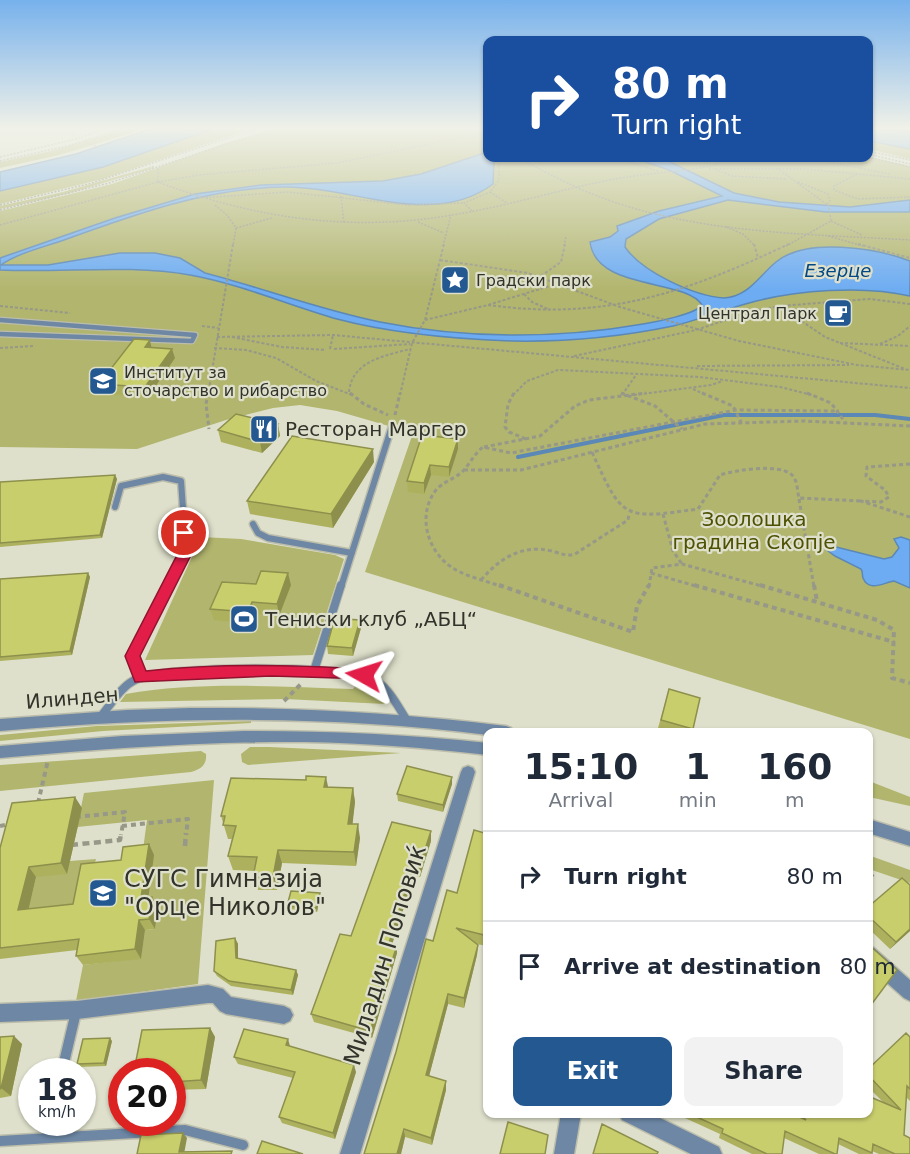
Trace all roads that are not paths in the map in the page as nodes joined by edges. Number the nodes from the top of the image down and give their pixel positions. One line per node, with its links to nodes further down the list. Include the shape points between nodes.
1 (0, 320): 2 (lane, via 195,335 192,341)
2 (0, 334)
3 (392, 426): 5 (lane)
4 (370, 456): 5 (lane)
5 (382, 458): 8 (lane)
6 (115, 507): 10 (lane, via 121,486 163,477 181,481 186,551 133,656)
7 (253, 524): 8 (lane, via 258,533 268,538)
8 (352, 553): 9 (lane)
9 (314, 671): 10 (lane, via 225,671); 12 (lane, via 369,677 381,685)
10 (141, 678): 11 (lane, via 127,685)
11 (102, 716): 12 (street, Илинден, via 193,711); 13 (street, Илинден)
12 (406, 719): 14 (street, Илинден)
13 (0, 725)
14 (483, 729)
15 (483, 748): 16 (street, via 398,739 236,735)
16 (0, 752)
17 (468, 772): 31 (street, Миладин Поповиќ)
18 (873, 828): 19 (street)
19 (910, 839)
20 (873, 959): 21 (street)
21 (910, 992)
22 (77, 1010): 23 (street); 24 (street, via 208,994 217,995 226,1005); 25 (lane)
23 (0, 1013)
24 (284, 1016)
25 (65, 1058)
26 (570, 1118): 32 (street)
27 (639, 1118): 33 (street)
28 (46, 1138): 29 (lane); 30 (lane, via 185,1130)
29 (0, 1141)
30 (243, 1145)
31 (350, 1154)
32 (564, 1154)
33 (712, 1154)

